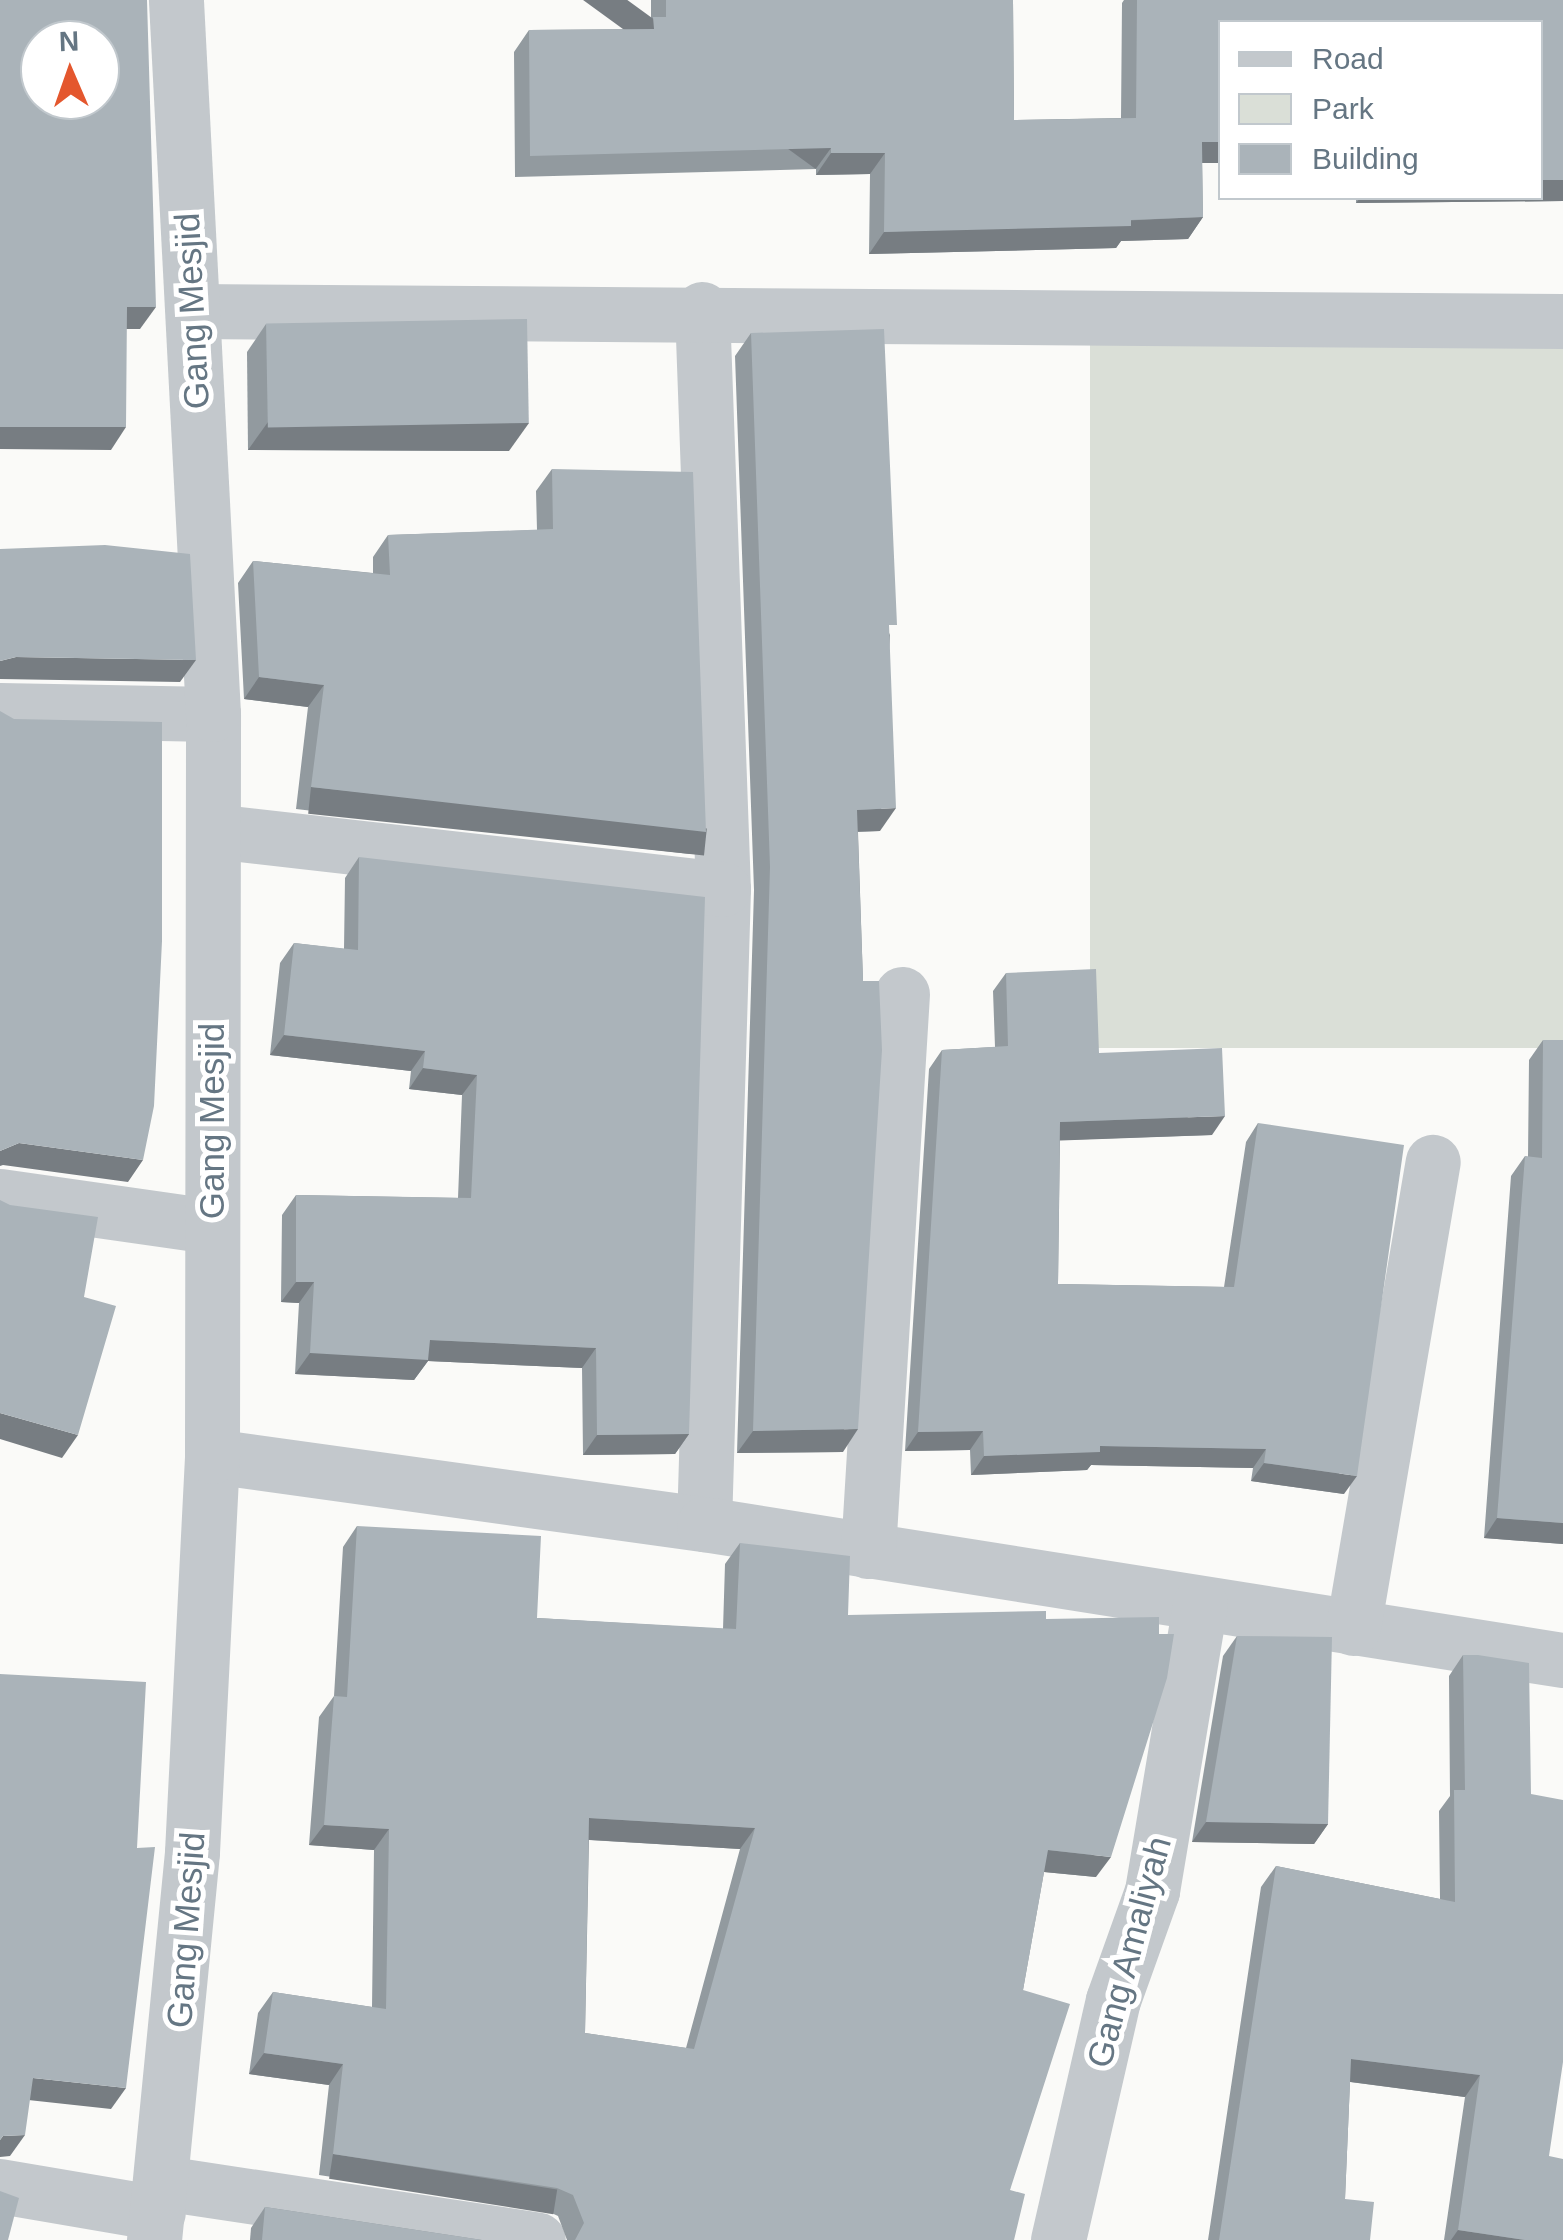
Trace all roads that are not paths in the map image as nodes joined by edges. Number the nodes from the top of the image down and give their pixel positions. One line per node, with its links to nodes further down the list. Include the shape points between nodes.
1 (176, 0): 2 (street, Gang Mesjid)
2 (192, 310): 3 (street); 6 (street, Gang Mesjid)
3 (702, 310): 4 (street); 8 (street)
4 (1563, 321)
5 (0, 710): 6 (street)
6 (213, 714): 7 (street, Gang Mesjid)
7 (213, 831): 8 (street); 12 (street, Gang Mesjid)
8 (724, 889): 14 (street)
9 (902, 994): 15 (street)
10 (1433, 1162): 17 (street)
11 (0, 1196): 12 (street)
12 (212, 1226): 13 (street, Gang Mesjid)
13 (212, 1456): 14 (street); 20 (street, Gang Mesjid, via 192,1852)
14 (704, 1524): 15 (street)
15 (868, 1551): 16 (street)
16 (1200, 1604): 17 (street); 22 (street, Gang Amaliyah, via 1152,1890 1113,2000)
17 (1353, 1628): 18 (street)
18 (1563, 1660)
19 (0, 2186): 20 (street)
20 (158, 2212): 21 (street)
21 (538, 2240)
22 (1058, 2240)

